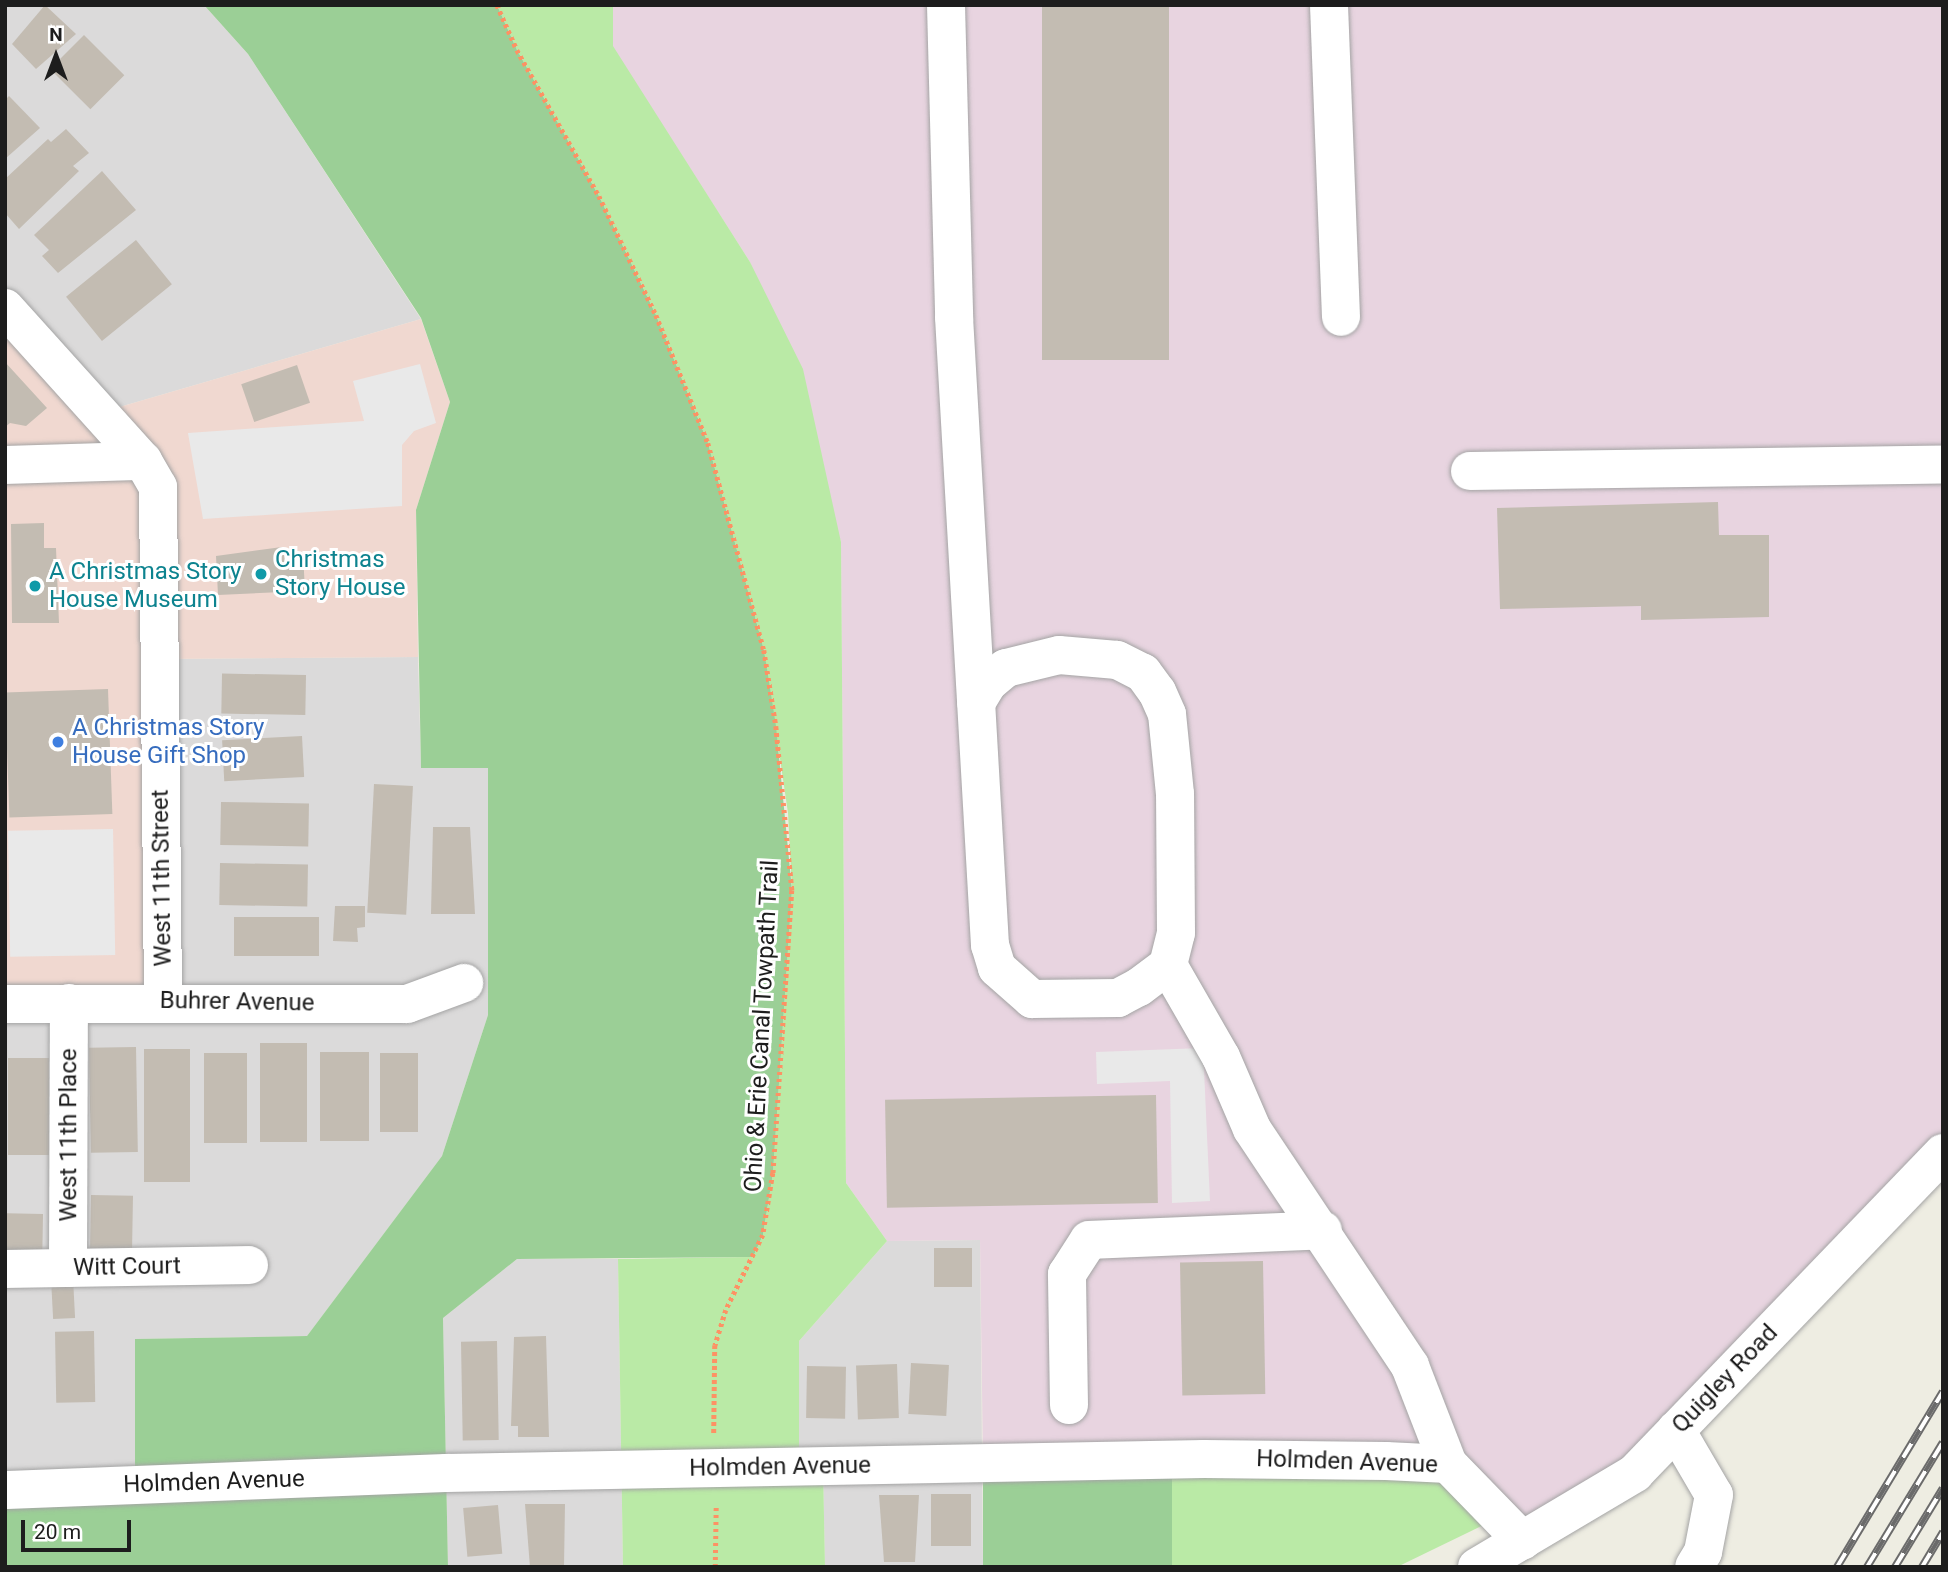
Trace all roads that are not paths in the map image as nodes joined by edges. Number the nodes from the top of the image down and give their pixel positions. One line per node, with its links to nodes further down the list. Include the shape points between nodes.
1 (946, 5): 9 (street, via 954,317)
2 (1329, 5): 4 (street)
3 (5, 308): 5 (street, West 11th Street)
4 (1341, 317)
5 (143, 461): 7 (street); 12 (street, West 11th Street, via 158,487)
6 (1943, 464): 8 (street)
7 (5, 465)
8 (1470, 471)
9 (976, 703): 10 (street, via 990,945 997,968 1032,999 1088,1001 1118,998); 10 (street, via 988,683 1006,668 1029,659 1083,656 1117,660 1143,673 1167,714 1172,749 1177,883 1176,933)
10 (1168, 965): 16 (street, via 1221,1057 1252,1129)
11 (464, 983): 12 (street, Buhrer Avenue, via 407,1004)
12 (163, 1001): 13 (street, Buhrer Avenue)
13 (69, 1003): 14 (street, Buhrer Avenue); 18 (street, West 11th Place)
14 (5, 1004)
15 (1943, 1153): 21 (street, Quigley Road)
16 (1323, 1230): 20 (street, via 1089,1240 1068,1274); 22 (street, via 1410,1366)
17 (249, 1265): 18 (street, Witt Court)
18 (68, 1268): 19 (street, Witt Court)
19 (5, 1269)
20 (1069, 1405)
21 (1676, 1430): 24 (street, Quigley Road, via 1635,1473); 26 (street, via 1714,1495 1703,1552)
22 (1448, 1464): 23 (street, Holmden Avenue, via 1204,1459 446,1473); 24 (street, Holmden Avenue)
23 (5, 1490)
24 (1523, 1541): 25 (street, Quigley Road)
25 (1477, 1567)
26 (1694, 1567)

